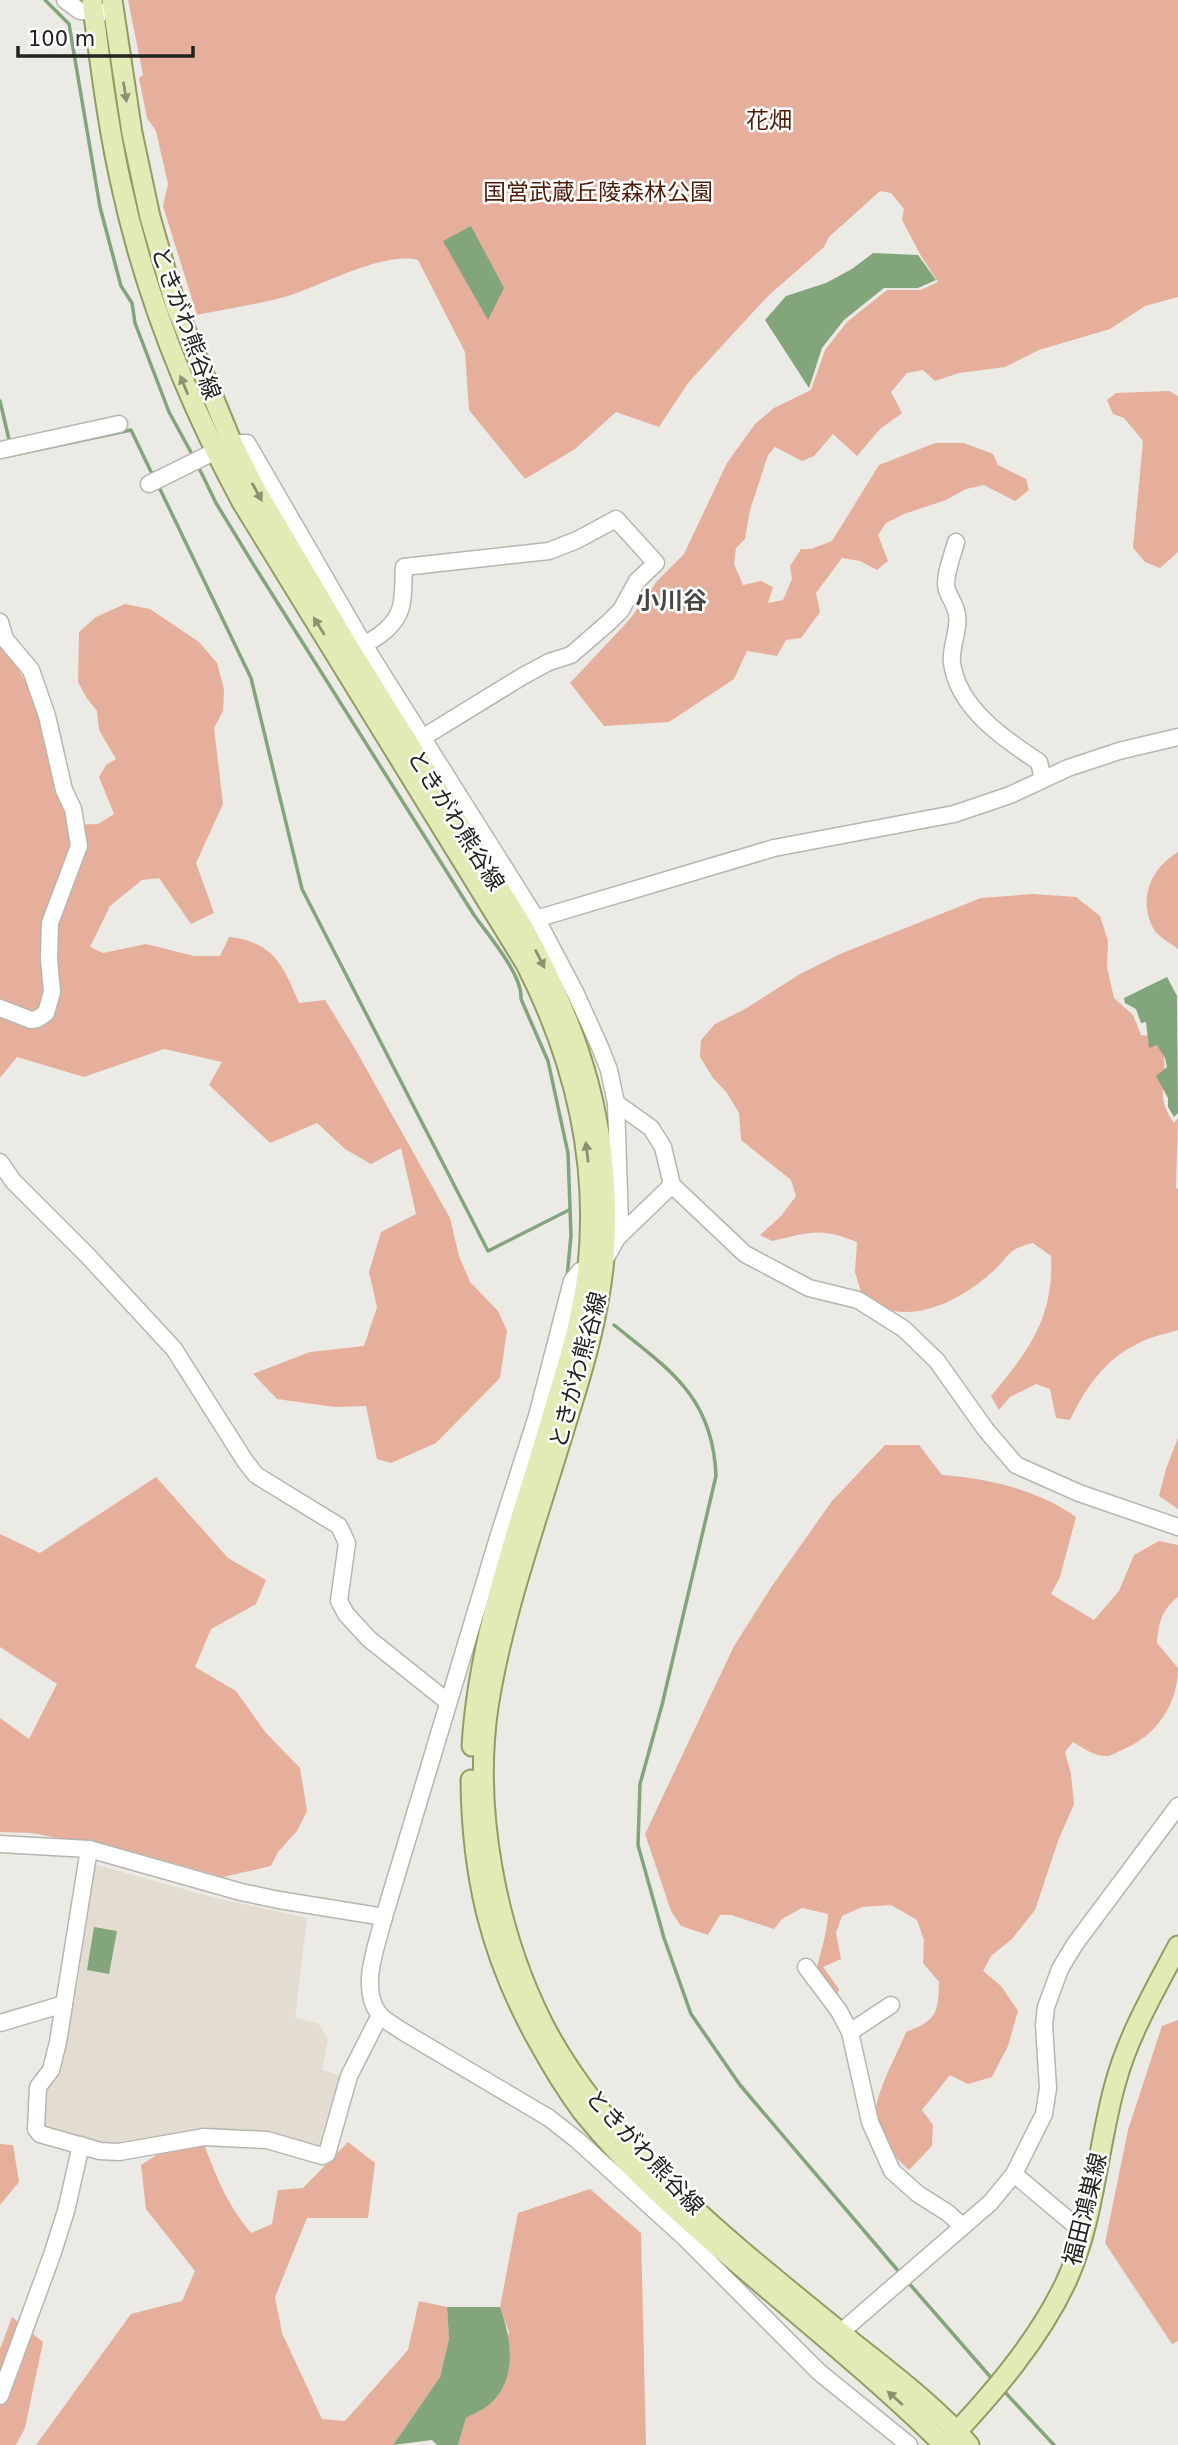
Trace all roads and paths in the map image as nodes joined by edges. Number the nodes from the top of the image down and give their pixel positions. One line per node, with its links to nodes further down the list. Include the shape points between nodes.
1 (65, 0): 3 (street, via 80,11)
2 (113, 6): 3 (street); 5 (main road, ときがわ熊谷線, one-way to 5, via 135,154 153,228)
3 (92, 7): 5 (main road, ときがわ熊谷線, one-way to 3, via 186,389 142,268 120,180)
4 (119, 424): 6 (street)
5 (223, 448): 7 (street); 10 (main road, ときがわ熊谷線, via 257,492); 14 (main road, ときがわ熊谷線, one-way to 5, via 242,502)
6 (0, 449)
7 (149, 484)
8 (956, 542): 13 (street, via 945,586 958,616 951,651 956,678 973,707 995,730 1039,762)
9 (0, 622): 15 (street, via 5,639 31,670 75,818 79,846 50,923 52,992 46,1013 31,1020)
10 (357, 648): 12 (street); 12 (street, via 399,615 404,567 550,551 616,519 656,563 637,581 621,610 571,655 523,676); 14 (main road, ときがわ熊谷線)
11 (1178, 737): 13 (street, via 1119,751)
12 (422, 738): 14 (street)
13 (1043, 779): 14 (street, via 954,814 774,849)
14 (522, 924): 16 (street, via 600,1047); 20 (main road, ときがわ熊谷線, via 578,1098 590,1177)
15 (0, 1007)
16 (616, 1103): 18 (street, via 652,1128 663,1147); 19 (street)
17 (0, 1162): 22 (street, via 174,1349 257,1475 339,1526 347,1543 339,1601 346,1614 369,1640)
18 (672, 1185): 19 (street); 21 (street, via 745,1254 809,1288 858,1300 904,1329 937,1361 1016,1465 1079,1493)
19 (617, 1238): 20 (street)
20 (593, 1274): 22 (street, via 580,1271 572,1280 541,1403); 38 (main road, ときがわ熊谷線, via 597,1305 576,1394 504,1631 488,1709 485,1804 501,1918 542,2022 596,2104 685,2199); 40 (main road, ときがわ熊谷線, one-way to 20, via 671,2207 625,2160 581,2110 552,2066 495,1950 471,1818 474,1704 511,1549)
21 (1178, 1527)
22 (448, 1702): 26 (street)
23 (1178, 1806): 35 (street, via 1060,1969 1044,2025 1048,2088 1044,2114)
24 (0, 1844): 25 (street)
25 (89, 1849): 26 (street, via 241,1892); 29 (street)
26 (384, 1917): 31 (street, via 371,1986)
27 (1178, 1947): 37 (main road, 福田鴻巣線, via 1116,2080)
28 (806, 1967): 33 (street)
29 (64, 2004): 32 (street); 34 (street, via 51,2070 38,2087 36,2129)
30 (891, 2005): 33 (street)
31 (380, 2015): 34 (street, via 349,2076 327,2154 267,2140 204,2137 119,2152); 41 (street, via 549,2118 577,2140 692,2245 819,2372)
32 (0, 2023)
33 (850, 2032): 36 (street, via 870,2122 892,2171)
34 (80, 2145): 39 (street, via 52,2255)
35 (1014, 2174): 36 (street, via 990,2203); 37 (street)
36 (962, 2226): 38 (street)
37 (1083, 2232): 40 (main road, 福田鴻巣線, via 1066,2281 1039,2329)
38 (841, 2332): 40 (main road, ときがわ熊谷線)
39 (0, 2396)
40 (954, 2441)
41 (909, 2445)

